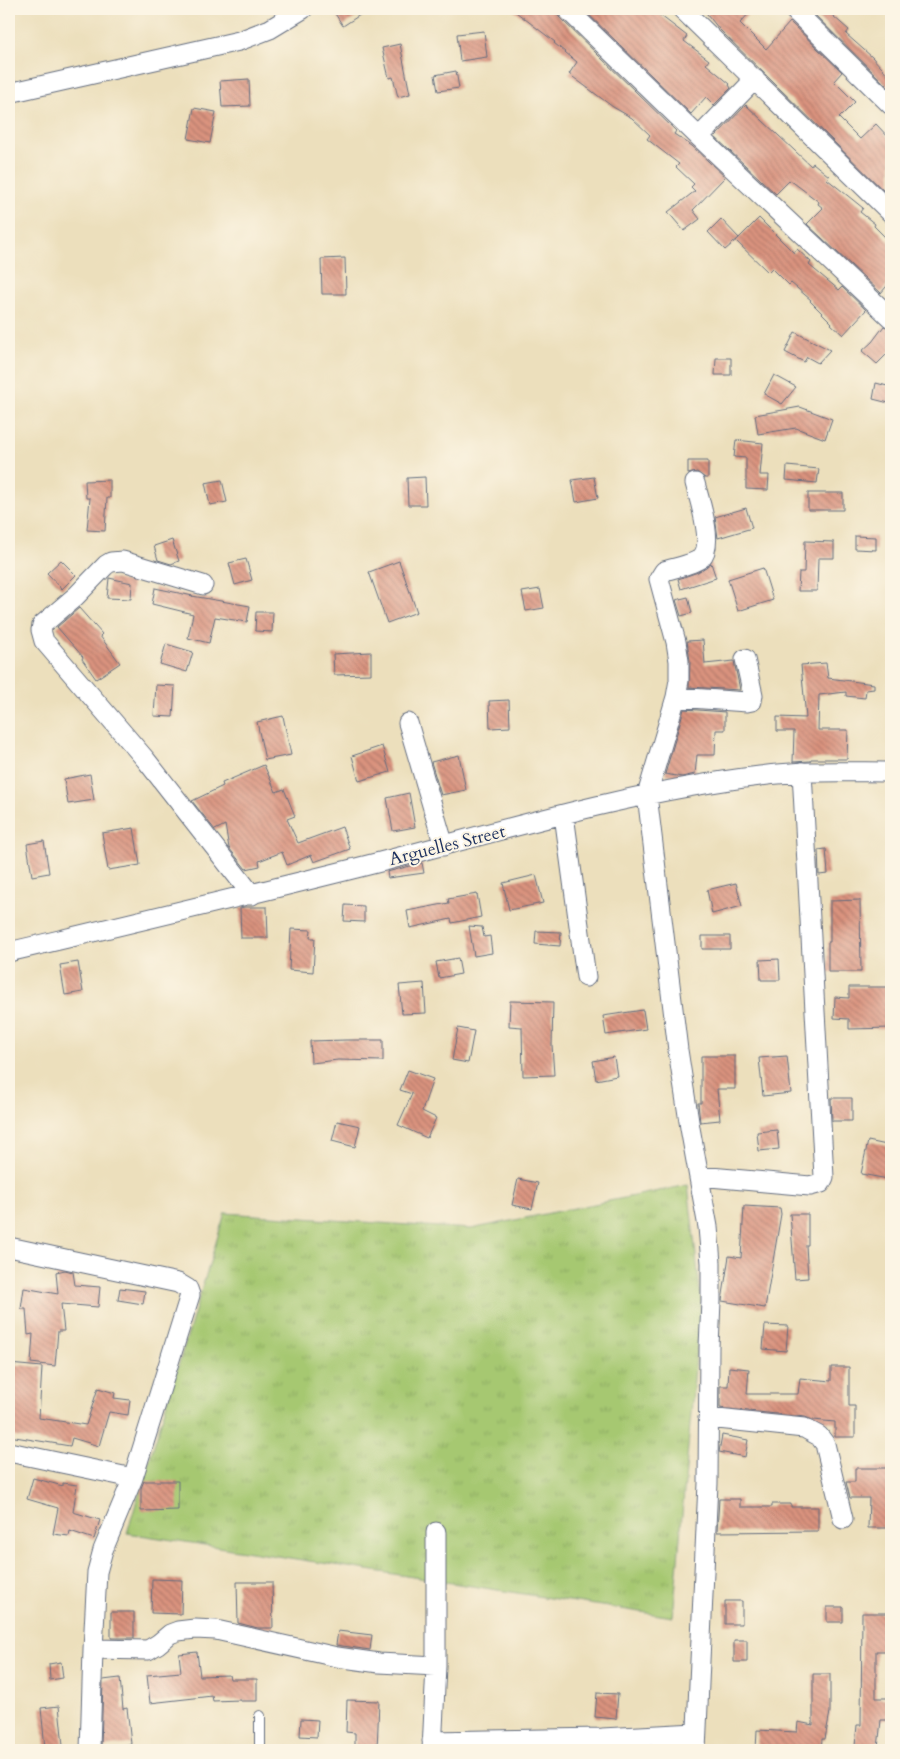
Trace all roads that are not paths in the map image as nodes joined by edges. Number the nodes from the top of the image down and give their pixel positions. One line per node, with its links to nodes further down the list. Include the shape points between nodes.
1 (303, 9): 6 (street, via 270,29 239,41)
2 (567, 9): 8 (street)
3 (682, 9): 5 (street)
4 (794, 9): 7 (street)
5 (754, 79): 8 (street); 9 (street)
6 (9, 93)
7 (891, 105)
8 (699, 137): 10 (street)
9 (891, 214)
10 (891, 318)
11 (695, 483): 14 (street, via 707,534 705,552 694,562 664,571 659,579 679,661)
12 (204, 586): 21 (street, via 123,561 112,562 42,625 41,630 44,641 146,760)
13 (744, 660): 14 (street, via 752,701)
14 (676, 697): 18 (street)
15 (408, 723): 20 (street)
16 (802, 772): 17 (street, Arguelles Street); 18 (street, Arguelles Street, via 720,781); 24 (street, via 824,1177 821,1182 810,1186)
17 (891, 772)
18 (647, 796): 19 (street, Arguelles Street); 24 (street, via 678,1050)
19 (564, 814): 20 (street, Arguelles Street); 23 (street)
20 (444, 846): 21 (street, Arguelles Street)
21 (252, 895): 22 (street, Arguelles Street)
22 (9, 952)
23 (586, 977)
24 (700, 1176): 26 (street, via 710,1263)
25 (9, 1247): 28 (street, via 178,1283 188,1289 189,1302)
26 (708, 1418): 29 (street, via 804,1428 819,1436 825,1444); 34 (street)
27 (9, 1452): 28 (street)
28 (133, 1478): 31 (street, via 97,1572)
29 (843, 1519)
30 (436, 1532): 32 (street)
31 (93, 1649): 32 (street, via 148,1650 178,1631 216,1630 337,1657); 36 (street)
32 (436, 1666): 35 (street)
33 (260, 1716): 37 (lane)
34 (696, 1742): 35 (street, via 602,1738)
35 (432, 1746)
36 (90, 1750)
37 (260, 1750)

